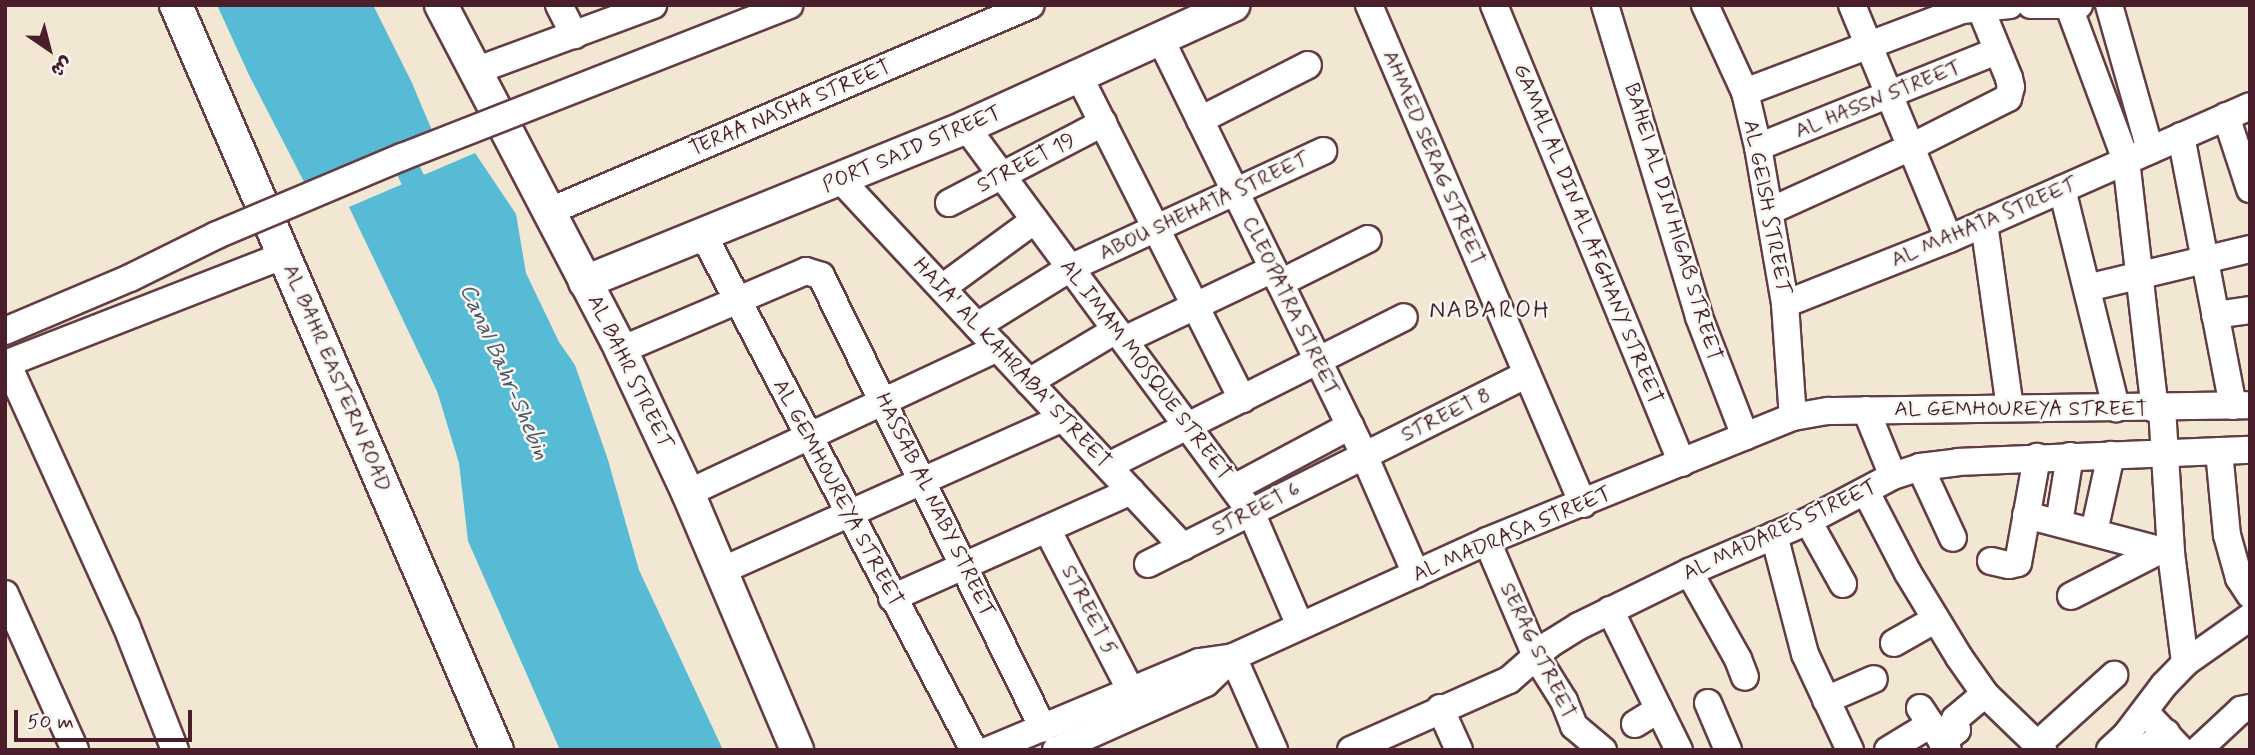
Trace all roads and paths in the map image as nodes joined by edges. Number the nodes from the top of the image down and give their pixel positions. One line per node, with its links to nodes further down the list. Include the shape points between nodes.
1 (176, 5): 51 (street, AL BAHR EASTERN ROAD)
2 (441, 5): 23 (street, AL BAHR STREET)
3 (559, 5): 18 (street)
4 (653, 5): 18 (street)
5 (789, 5): 66 (street, bridge, via 402,157)
6 (1031, 5): 43 (street, TERAA NASHA STREET)
7 (1234, 5): 19 (street, PORT SAID STREET)
8 (1369, 5): 72 (street, AHMED SERAG STREET)
9 (1494, 5): 94 (street, GAMAL AL DIN AL AFGHANY STREET)
10 (1605, 5): 85 (street, BAHEI AL DIN HIGAB STREET, via 1699,317)
11 (1852, 5): 20 (street)
12 (2010, 5): 15 (street)
13 (2031, 5): 16 (street)
14 (2109, 5): 35 (street)
15 (1979, 6): 20 (street); 21 (street)
16 (2074, 6): 35 (street)
17 (1712, 7): 25 (street, AL GEISH STREET)
18 (574, 34): 23 (street)
19 (1161, 40): 24 (street, PORT SAID STREET); 28 (street, CLEOPATRA STREET)
20 (1868, 44): 25 (street); 26 (street)
21 (1997, 51): 26 (street, AL HASSN STREET); 33 (street, via 2011,87 2008,98)
22 (1308, 65): 28 (street)
23 (475, 71): 43 (street, AL BAHR STREET)
24 (1080, 78): 29 (street); 30 (street, PORT SAID STREET)
25 (1745, 93): 32 (street, AL GEISH STREET)
26 (1889, 94): 32 (street, AL HASSN STREET); 33 (street)
27 (2238, 111): 31 (street, AL MAHATA STREET); 39 (street)
28 (1200, 120): 40 (street, CLEOPATRA STREET)
29 (1103, 123): 36 (street, STREET 19); 46 (street)
30 (966, 127): 36 (street, AL IMAM MOSQUE STREET); 37 (street, PORT SAID STREET)
31 (2180, 136): 35 (street, AL MAHATA STREET); 52 (street)
32 (1758, 147): 42 (street, AL GEISH STREET)
33 (1911, 148): 42 (street); 49 (street)
34 (1323, 151): 40 (street, ABOU SHEHATA STREET)
35 (2138, 155): 38 (street, AL MAHATA STREET); 54 (street)
36 (1002, 176): 41 (street, STREET 19); 44 (street, AL IMAM MOSQUE STREET)
37 (840, 179): 47 (street, PORT SAID STREET); 57 (street, HAIA' AL KAHRABA' STREET)
38 (2062, 188): 45 (street, AL MAHATA STREET); 58 (street)
39 (2250, 189)
40 (1235, 190): 46 (street, ABOU SHEHATA STREET); 55 (street, CLEOPATRA STREET)
41 (949, 203)
42 (1770, 211): 60 (street, AL GEISH STREET)
43 (548, 212): 56 (street, AL BAHR STREET)
44 (1035, 220): 53 (street, AL IMAM MOSQUE STREET); 57 (street)
45 (1984, 223): 49 (street, AL MAHATA STREET); 77 (street)
46 (1155, 227): 53 (street, ABOU SHEHATA STREET); 61 (street)
47 (704, 236): 56 (street, PORT SAID STREET); 59 (street, AL GEMHOUREYA STREET)
48 (1368, 239): 55 (street)
49 (1949, 239): 60 (street, AL MAHATA STREET)
50 (2250, 249): 52 (street)
51 (284, 255): 71 (street); 156 (street, AL BAHR EASTERN ROAD)
52 (2205, 260): 54 (street); 63 (street)
53 (1070, 268): 65 (street, ABOU SHEHATA STREET); 67 (street, AL IMAM MOSQUE STREET)
54 (2140, 274): 58 (street); 79 (street)
55 (1277, 276): 61 (street); 70 (street, CLEOPATRA STREET)
56 (585, 282): 69 (street, AL BAHR STREET)
57 (942, 288): 65 (street, HAIA' AL KAHRABA' STREET)
58 (2087, 288): 78 (street)
59 (738, 300): 69 (street); 75 (street, HASSAB AL NABY STREET, via 806,271 821,276); 86 (street, AL GEMHOUREYA STREET)
60 (1785, 304): 81 (street, AL GEISH STREET)
61 (1195, 306): 67 (street); 74 (street)
62 (2250, 310): 63 (street)
63 (2216, 315): 76 (street)
64 (1404, 317): 70 (street)
65 (977, 326): 68 (street, HAIA' AL KAHRABA' STREET)
66 (5, 331)
67 (1120, 335): 73 (street); 83 (street, AL IMAM MOSQUE STREET)
68 (998, 348): 73 (street, HAIA' AL KAHRABA' STREET); 75 (street)
69 (621, 350): 102 (street, AL BAHR STREET)
70 (1318, 360): 74 (street); 84 (street, CLEOPATRA STREET)
71 (6, 363): 155 (street, via 126,625)
72 (1527, 374): 90 (street, STREET 8); 103 (street, AHMED SERAG STREET)
73 (1029, 382): 82 (street, HAIA' AL KAHRABA' STREET)
74 (1241, 399): 83 (street)
75 (884, 401): 86 (street); 98 (street, HASSAB AL NABY STREET)
76 (2241, 406): 79 (street, AL GEMHOUREYA STREET)
77 (2010, 407): 78 (street, AL GEMHOUREYA STREET); 80 (street, AL GEMHOUREYA STREET)
78 (2116, 408): 79 (street, AL GEMHOUREYA STREET)
79 (2159, 408): 89 (street)
80 (1866, 410): 81 (street, AL GEMHOUREYA STREET); 97 (street)
81 (1793, 417): 85 (street, AL MADRASA STREET)
82 (1063, 418): 95 (street, HAIA' AL KAHRABA' STREET); 98 (street)
83 (1186, 426): 95 (street); 99 (street, AL IMAM MOSQUE STREET)
84 (1350, 426): 90 (street, CLEOPATRA STREET); 99 (street)
85 (1745, 436): 94 (street, AL MADRASA STREET)
86 (808, 437): 102 (street); 105 (street, AL GEMHOUREYA STREET)
87 (2250, 450): 88 (street, AL MADARES STREET)
88 (2219, 451): 89 (street, AL MADARES STREET); 124 (street, via 2227,535 2239,578)
89 (2165, 454): 91 (street, AL MADARES STREET); 115 (street)
90 (1364, 455): 104 (street, STREET 6); 121 (street, CLEOPATRA STREET)
91 (2111, 455): 92 (street, AL MADARES STREET); 110 (street)
92 (2070, 456): 93 (street, AL MADARES STREET); 108 (street)
93 (2037, 457): 96 (street, AL MADARES STREET); 106 (street)
94 (1682, 463): 103 (street, AL MADRASA STREET)
95 (1108, 466): 100 (street, HAIA' AL KAHRABA' STREET)
96 (1920, 467): 97 (street, AL MADARES STREET); 112 (street)
97 (1893, 476): 101 (street, AL MADARES STREET)
98 (923, 480): 105 (street); 118 (street, HASSAB AL NABY STREET)
99 (1234, 488): 104 (street, AL IMAM MOSQUE STREET)
100 (1132, 491): 109 (street); 114 (street, HAIA' AL KAHRABA' STREET)
101 (1866, 492): 107 (street, AL MADARES STREET); 129 (street)
102 (688, 493): 119 (street, AL BAHR STREET)
103 (1583, 504): 113 (street, AL MADRASA STREET)
104 (1251, 512): 114 (street, STREET 6); 130 (street, AL IMAM MOSQUE STREET)
105 (848, 514): 119 (street); 126 (street, AL GEMHOUREYA STREET)
106 (2026, 515): 108 (street); 116 (street, via 2018,563)
107 (1808, 521): 111 (street, AL MADARES STREET); 122 (street)
108 (2059, 523): 110 (street)
109 (1047, 529): 118 (street); 138 (street, STREET 5)
110 (2094, 533): 115 (street)
111 (1774, 535): 120 (street, AL MADARES STREET); 140 (street, via 1798,632)
112 (1953, 538)
113 (1487, 541): 121 (street, AL MADRASA STREET); 133 (street, SERAG STREET)
114 (1183, 547): 117 (street, STREET 6)
115 (2166, 552): 125 (street); 134 (street)
116 (1991, 561)
117 (1148, 564)
118 (965, 566): 126 (street); 149 (street, HASSAB AL NABY STREET)
119 (721, 571): 157 (street, AL BAHR STREET)
120 (1689, 572): 127 (street, AL MADARES STREET); 136 (street)
121 (1416, 574): 130 (street, AL MADRASA STREET)
122 (1843, 584)
123 (5, 594): 154 (street)
124 (2250, 595)
125 (2071, 596)
126 (892, 598): 158 (street, AL GEMHOUREYA STREET)
127 (1610, 610): 133 (street, AL MADARES STREET, via 1550,644); 144 (street)
128 (2250, 617): 134 (street)
129 (1936, 620): 131 (street); 139 (street)
130 (1300, 626): 132 (street, AL MADRASA STREET)
131 (1894, 643)
132 (1233, 657): 138 (street, AL MADRASA STREET, via 1199,663); 149 (street, AL MADRASA STREET, via 1206,682); 160 (street)
133 (1537, 658): 142 (street, AL MADARES STREET, via 1509,680); 148 (street, SERAG STREET, via 1564,701)
134 (2185, 663): 145 (street)
135 (2115, 675): 152 (street)
136 (1745, 677)
137 (1874, 679): 140 (street)
138 (1131, 691): 149 (street, AL MADRASA STREET)
139 (1985, 694): 147 (street, via 1955,719 1955,732); 152 (street)
140 (1826, 700): 165 (street)
141 (1708, 703): 164 (street)
142 (1440, 708): 150 (street, AL MADARES STREET); 161 (street)
143 (2250, 708): 169 (street, via 2241,710)
144 (1659, 709): 146 (street); 163 (street)
145 (2145, 712): 151 (street); 167 (street)
146 (1635, 724)
147 (1936, 731): 166 (street)
148 (1574, 738): 162 (street, SERAG STREET)
149 (1049, 739): 159 (street, AL MADRASA STREET)
150 (1392, 741): 153 (street, AL MADARES STREET)
151 (2173, 741): 168 (street)
152 (2040, 747)
153 (1354, 749)
154 (75, 750)
155 (175, 750)
156 (497, 750)
157 (797, 750)
158 (974, 750)
159 (989, 750)
160 (1274, 750)
161 (1459, 750)
162 (1603, 750)
163 (1679, 750)
164 (1728, 750)
165 (1850, 750)
166 (1888, 750)
167 (2110, 750)
168 (2143, 750)
169 (2198, 750)

